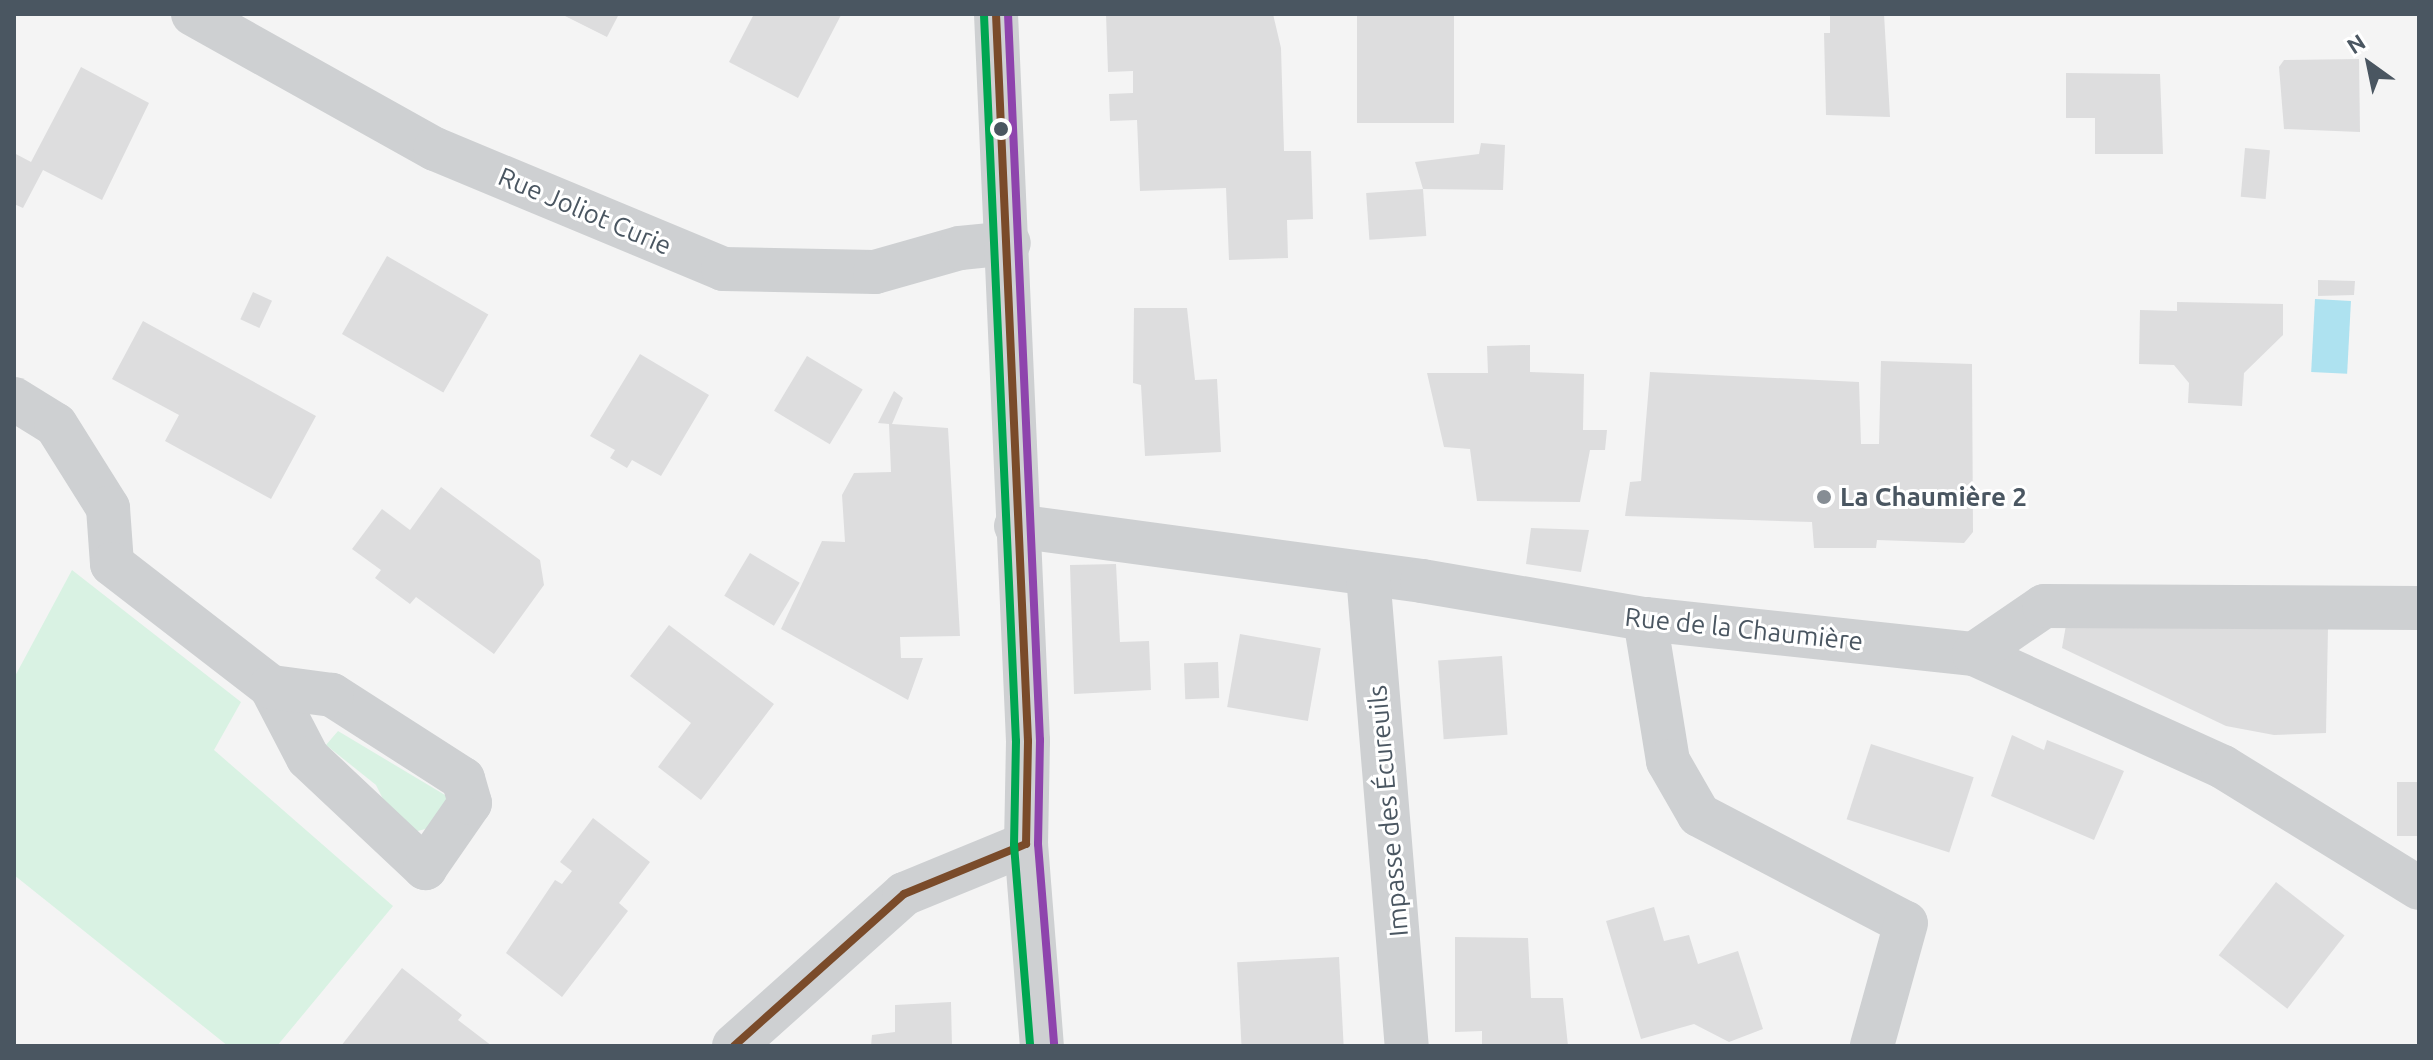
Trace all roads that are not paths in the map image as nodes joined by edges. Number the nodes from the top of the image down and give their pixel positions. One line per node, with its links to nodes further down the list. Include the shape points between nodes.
1 (193, 14): 3 (street, Rue Joliot Curie, via 435,149 723,269 875,272 960,248)
2 (996, 14): 3 (street)
3 (1009, 243): 5 (street)
4 (14, 399): 10 (street, via 56,425 108,508 112,564)
5 (1016, 526): 6 (street, Rue de la Chaumière); 11 (street, via 1028,741)
6 (1368, 575): 8 (street, Rue de la Chaumière); 15 (street, Impasse des Écureuils)
7 (2419, 608): 9 (street, via 2044,606)
8 (1645, 619): 9 (street, Rue de la Chaumière); 16 (street, via 1668,761 1699,815 1906,923)
9 (1974, 654): 12 (street, Rue de la Chaumière, via 2223,767)
10 (271, 687): 10 (street, via 308,758 425,868 470,803 463,779 332,695)
11 (1026, 844): 13 (street, via 904,894); 14 (street)
12 (2419, 888)
13 (734, 1046)
14 (1042, 1046)
15 (1407, 1046)
16 (1872, 1046)

